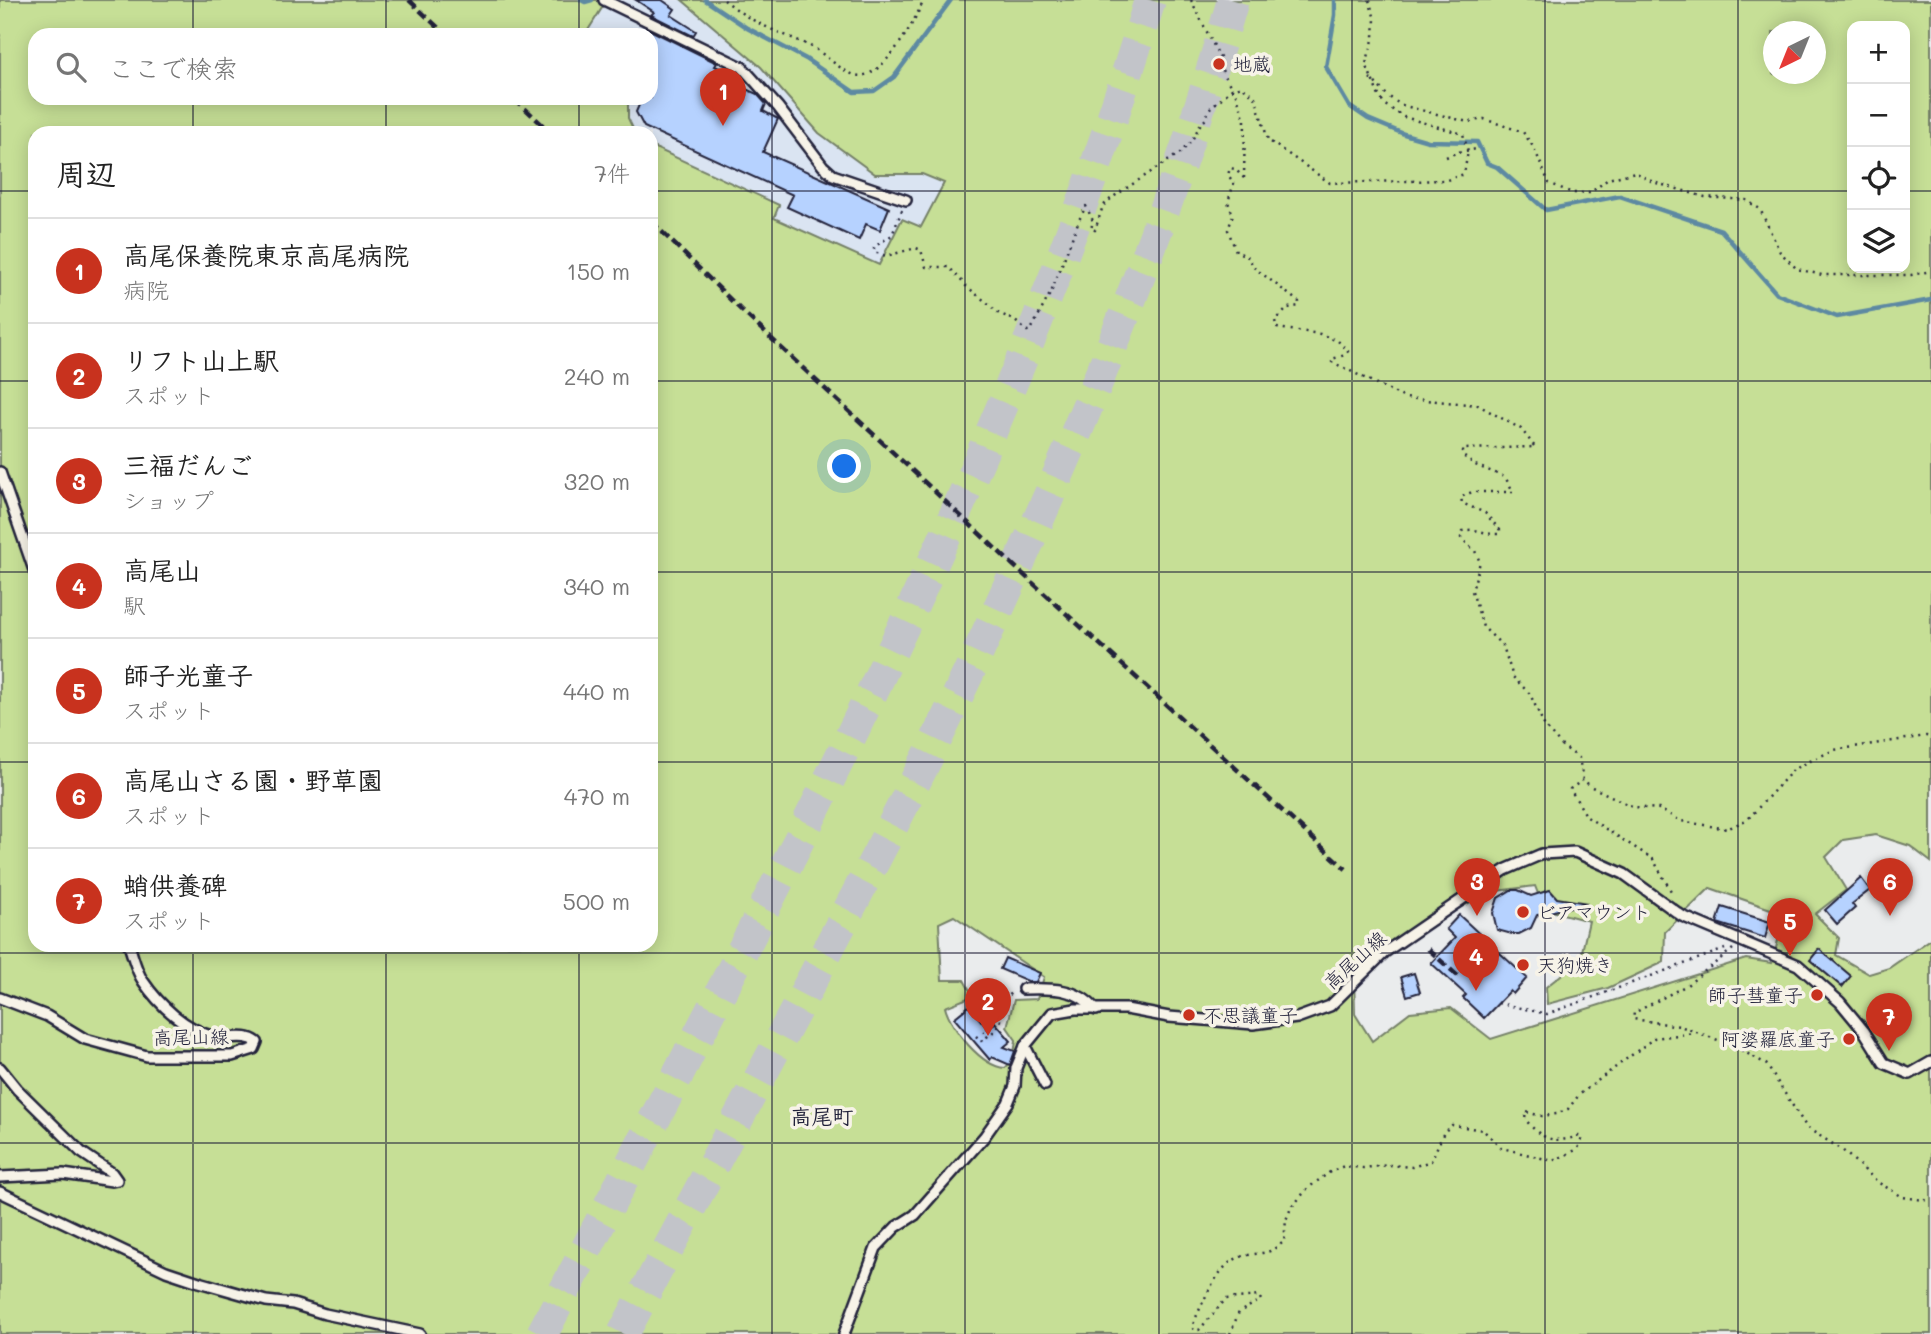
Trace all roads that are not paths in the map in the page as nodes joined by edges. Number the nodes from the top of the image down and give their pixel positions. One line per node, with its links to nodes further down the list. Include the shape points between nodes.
1 (604, 0): 2 (lane, via 742,67 833,175)
2 (906, 200)
3 (0, 472): 4 (lane)
4 (28, 553)
5 (132, 952): 7 (lane, 高尾山線, via 142,980 173,1015 216,1037 251,1038 257,1042 254,1049 232,1056 147,1056 85,1039 47,1016)
6 (1023, 989): 8 (lane, via 1082,996)
7 (0, 998)
8 (1096, 1010): 9 (lane, 高尾山線, via 1052,1013); 10 (lane, 高尾山線, via 1126,1009 1253,1024 1297,1018 1330,1006 1385,952 1505,870 1542,854 1575,852 1624,874 1682,916 1798,965 1840,1002 1884,1062 1910,1074)
9 (1025, 1046): 12 (lane); 16 (lane, 高尾山線, via 1008,1103 984,1137 915,1215 876,1248)
10 (1931, 1062)
11 (0, 1068): 13 (lane, via 81,1152 117,1180 63,1174)
12 (1045, 1085)
13 (0, 1177)
14 (0, 1192): 15 (lane, via 166,1271 266,1301)
15 (420, 1334)
16 (845, 1334)

